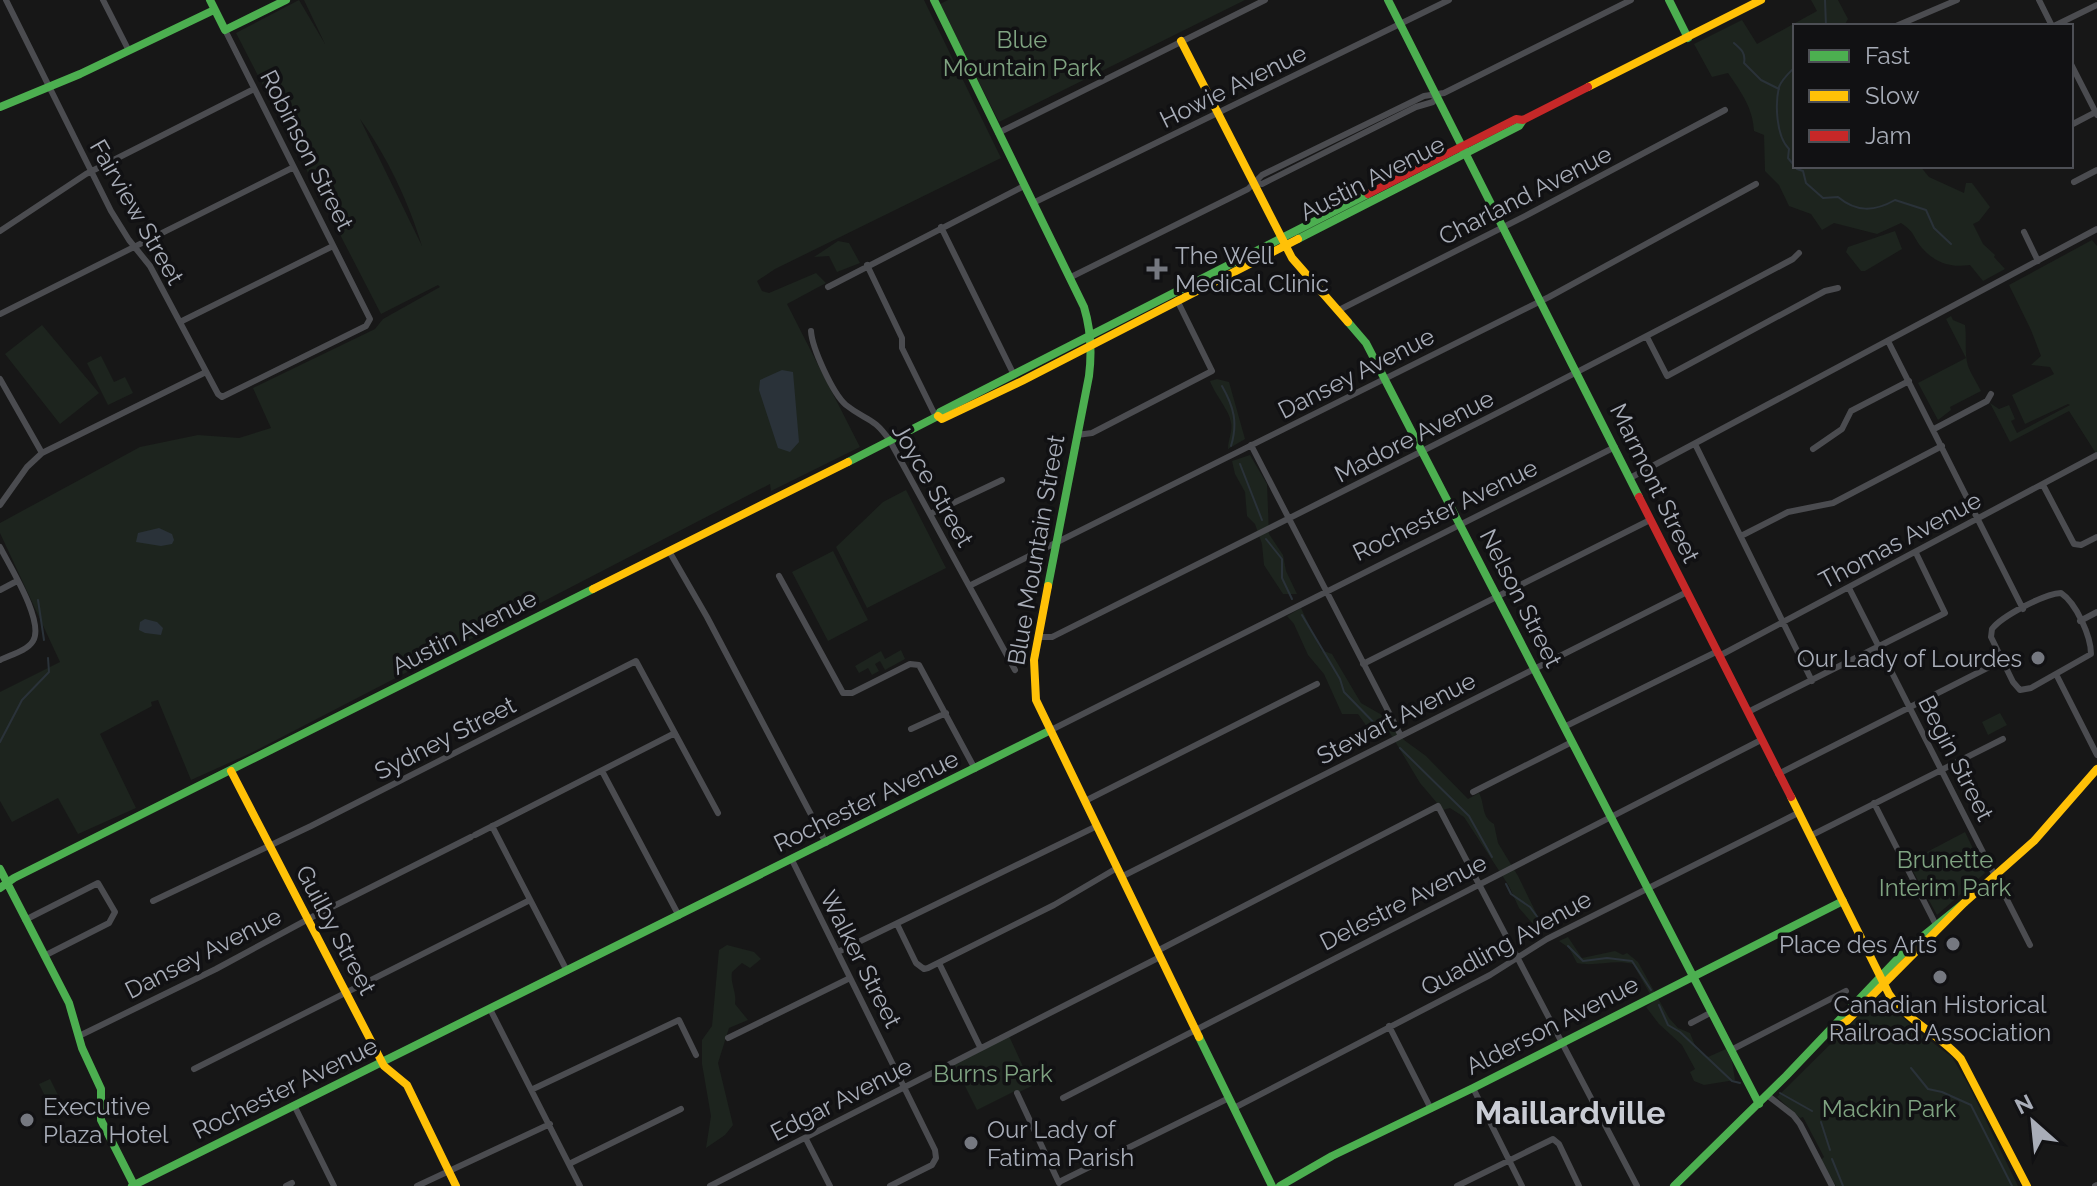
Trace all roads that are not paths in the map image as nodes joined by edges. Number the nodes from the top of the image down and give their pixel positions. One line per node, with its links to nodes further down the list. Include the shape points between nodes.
1 (6, 0): 25 (street, Fairview Street)
2 (103, 0): 23 (street)
3 (210, 0): 15 (main road, Robinson Street)
4 (286, 0): 20 (main road)
5 (935, 0): 33 (main road, Blue Mountain Street)
6 (1265, 0): 22 (street)
7 (1388, 0): 16 (main road, Marmont Street)
8 (1449, 0): 16 (street, Howie Avenue)
9 (1631, 0): 27 (street)
10 (1669, 0): 21 (main road)
11 (1761, 0): 21 (main road, Austin Avenue)
12 (1957, 0): 17 (street)
13 (2039, 0): 18 (street)
14 (2097, 5): 19 (street)
15 (214, 10): 20 (main road, Robinson Street); 23 (main road)
16 (1401, 24): 27 (main road, Marmont Street); 30 (street, Howie Avenue)
17 (1901, 24)
18 (2052, 24)
19 (2057, 24)
20 (225, 30): 26 (street, Robinson Street)
21 (1688, 38): 34 (main road, Austin Avenue)
22 (1181, 41): 30 (main road, Nelson Street); 33 (street)
23 (129, 51): 25 (main road)
24 (2073, 68): 31 (street)
25 (47, 86): 28 (main road); 37 (street, Fairview Street)
26 (254, 89): 35 (street, Robinson Street); 37 (street)
27 (1437, 95): 34 (main road, Marmont Street); 39 (street, via 1424,96)
28 (0, 107)
29 (1725, 110): 44 (street, Charland Avenue)
30 (1218, 113): 39 (main road, Nelson Street); 42 (street, Howie Avenue)
31 (2096, 114): 32 (street)
32 (2073, 124)
33 (998, 133): 41 (main road, Blue Mountain Street)
34 (1465, 148): 44 (main road, Marmont Street); 48 (main road, Austin Avenue)
35 (292, 168): 49 (street, Robinson Street); 50 (street)
36 (2097, 170): 38 (street)
37 (90, 171): 46 (street); 50 (street, Fairview Street)
38 (2074, 182)
39 (1255, 183): 48 (main road, Nelson Street); 54 (street)
40 (1756, 184): 58 (street, Dansey Avenue)
41 (1024, 186): 42 (main road, Blue Mountain Street); 43 (street)
42 (1033, 203): 54 (main road, Blue Mountain Street)
43 (941, 227): 53 (street); 68 (street)
44 (1504, 227): 58 (main road, Marmont Street); 59 (street, Charland Avenue)
45 (2097, 229): 52 (street)
46 (0, 231)
47 (2024, 232): 52 (street)
48 (1284, 241): 57 (main road, Austin Avenue); 59 (main road, Nelson Street, via 1297,265)
49 (333, 246): 61 (street); 73 (street, Robinson Street, via 370,317 366,326)
50 (135, 247): 60 (street); 61 (street, Fairview Street)
51 (1799, 253): 63 (street, Madore Avenue)
52 (2038, 261): 65 (street)
53 (867, 265): 55 (street); 74 (street)
54 (1069, 278): 64 (main road, Blue Mountain Street)
55 (828, 287)
56 (1838, 288): 63 (street, via 1667,376)
57 (1178, 295): 64 (main road, Austin Avenue); 76 (street, via 1212,371 1092,433)
58 (1541, 301): 67 (main road, Marmont Street); 69 (street, Dansey Avenue)
59 (1339, 310): 69 (main road, Nelson Street)
60 (0, 314)
61 (180, 322): 66 (street, Fairview Street)
62 (811, 331): 77 (street, Joyce Street, via 841,399 874,421)
63 (1647, 337): 67 (street, Madore Avenue)
64 (1092, 339): 68 (main road, Austin Avenue); 74 (main road, Austin Avenue, via 977,402); 76 (main road, Blue Mountain Street)
65 (1888, 341): 71 (street); 78 (street)
66 (206, 372): 73 (street, Fairview Street); 84 (street)
67 (1577, 373): 81 (main road, Marmont Street); 83 (street, Madore Avenue)
68 (1014, 375): 74 (main road, Austin Avenue)
69 (1385, 378): 79 (street, Dansey Avenue); 83 (main road, Nelson Street)
70 (0, 379): 84 (street)
71 (1909, 381): 75 (street); 82 (street, via 1851,411 1842,429)
72 (1991, 394): 75 (street)
73 (220, 396)
74 (937, 417): 77 (main road, Austin Avenue)
75 (1934, 429): 80 (street)
76 (1077, 435): 97 (main road, Blue Mountain Street)
77 (890, 441): 90 (street, Joyce Street); 99 (main road, Austin Avenue)
78 (1695, 444): 86 (street); 95 (street)
79 (1251, 445): 91 (street); 97 (street, Dansey Avenue)
80 (1942, 446): 92 (street); 95 (street, via 1833,503 1790,511)
81 (1615, 447): 86 (main road, Marmont Street); 94 (street, Rochester Avenue)
82 (1813, 449)
83 (1422, 452): 91 (street, Madore Avenue); 94 (main road, Nelson Street)
84 (42, 453): 89 (street)
85 (2097, 455): 88 (street, Thomas Avenue)
86 (1630, 478): 93 (main road, Marmont Street)
87 (1002, 480): 90 (street)
88 (2043, 485): 92 (street, Thomas Avenue); 96 (street, via 2075,545)
89 (0, 505)
90 (930, 514): 103 (street, Joyce Street)
91 (1288, 519): 106 (street); 113 (street, Madore Avenue, via 1052,637)
92 (1978, 519): 100 (street, Thomas Avenue); 109 (street)
93 (1650, 520): 107 (main road, Marmont Street); 108 (street)
94 (1460, 525): 106 (street, Rochester Avenue); 108 (main road, Nelson Street)
95 (1741, 536): 112 (street)
96 (2097, 537)
97 (1056, 543): 103 (street, Dansey Avenue); 113 (main road, Blue Mountain Street)
98 (0, 547): 102 (street)
99 (669, 551): 139 (main road, Austin Avenue); 151 (street)
100 (1916, 553): 104 (street, Thomas Avenue); 114 (street, via 1945,613)
101 (779, 576): 126 (street, via 842,692 917,664)
102 (17, 581): 105 (street); 116 (street, via 35,634 31,644)
103 (969, 586): 120 (street, Joyce Street)
104 (1849, 588): 112 (street, Thomas Avenue); 114 (street, Begin Street)
105 (0, 590)
106 (1326, 591): 118 (street); 129 (street, Rochester Avenue)
107 (1687, 592): 115 (main road, Marmont Street); 119 (street, Stewart Avenue)
108 (1498, 597): 118 (street); 119 (main road, Nelson Street)
109 (2023, 609): 111 (street, via 2061,593); 117 (street, via 1992,629)
110 (2097, 612): 111 (street)
111 (2080, 621): 121 (street, via 2091,654)
112 (1783, 623): 115 (street, Thomas Avenue); 122 (street)
113 (1039, 637): 129 (main road, Blue Mountain Street, via 1034,685)
114 (1879, 647): 122 (street); 124 (street, Begin Street)
115 (1718, 654): 125 (main road, Marmont Street); 127 (street, Thomas Avenue)
116 (0, 660)
117 (2003, 660): 121 (street, via 2020,690); 124 (street)
118 (1363, 664): 131 (street)
119 (1535, 669): 127 (main road, Nelson Street); 131 (street, Stewart Avenue)
120 (1015, 670)
121 (2056, 674): 135 (street)
122 (1812, 681): 125 (street)
123 (1317, 684): 143 (street)
124 (1910, 708): 137 (street, Begin Street); 141 (street)
125 (1747, 712): 133 (main road, Marmont Street)
126 (946, 713): 128 (street); 136 (street)
127 (1564, 727): 134 (main road, Nelson Street)
128 (911, 729)
129 (1049, 731): 136 (main road, Rochester Avenue); 143 (main road, Blue Mountain Street)
130 (675, 733): 140 (street, Dansey Avenue); 145 (street); 152 (street, Sydney Street, via 636,661)
131 (1401, 736): 155 (street, Stewart Avenue)
132 (2003, 739): 137 (street)
133 (1761, 740): 141 (main road, Marmont Street); 147 (street, Delestre Avenue)
134 (1572, 742): 142 (street); 147 (main road, Nelson Street)
135 (2097, 755)
136 (975, 769): 151 (main road, Rochester Avenue)
137 (1941, 769): 144 (street); 156 (street, Begin Street)
138 (2097, 769): 156 (main road, via 2040,836)
139 (231, 771): 152 (main road, Guilby Street); 158 (main road, Austin Avenue)
140 (602, 771): 148 (street, Dansey Avenue); 164 (street)
141 (1778, 774): 146 (main road, Marmont Street)
142 (1473, 792)
143 (1085, 801): 149 (main road, Blue Mountain Street)
144 (1874, 803): 150 (street); 167 (street)
145 (718, 813)
146 (1798, 813): 150 (main road, Marmont Street); 159 (street, Quadling Avenue)
147 (1611, 815): 157 (street, Delestre Avenue); 159 (main road, Nelson Street)
148 (492, 826): 160 (street); 165 (street, Dansey Avenue)
149 (1097, 826): 155 (main road, Blue Mountain Street); 168 (street)
150 (1810, 836): 162 (main road, Marmont Street)
151 (826, 843): 153 (main road, Rochester Avenue)
152 (268, 845): 161 (street, Sydney Street); 165 (main road, Guilby Street)
153 (792, 860): 164 (main road, Rochester Avenue); 170 (street, Walker Street)
154 (0, 869): 158 (main road)
155 (1119, 873): 171 (main road, Blue Mountain Street); 174 (street, Stewart Avenue)
156 (1995, 876): 163 (main road); 169 (street, Begin Street)
157 (1477, 883): 171 (street, Edgar Avenue, via 1438,806); 173 (street); 185 (street, Delestre Avenue)
158 (2, 884): 166 (main road)
159 (1648, 888): 173 (street, Quadling Avenue); 176 (main road, Nelson Street)
160 (530, 900): 175 (street); 180 (street)
161 (153, 901)
162 (1843, 901): 176 (main road, Alderson Avenue); 178 (main road, Marmont Street)
163 (1964, 903): 167 (main road); 178 (main road)
164 (679, 916): 175 (main road, Rochester Avenue)
165 (308, 919): 180 (main road, Guilby Street); 186 (street, Dansey Avenue)
166 (25, 920): 172 (main road); 172 (street, via 98,883 115,912 109,923)
167 (1935, 923): 178 (main road)
168 (897, 924): 170 (street); 174 (street, Stewart Avenue, via 916,963 924,969)
169 (2030, 945)
170 (838, 952): 177 (street, Walker Street)
171 (1159, 954): 185 (main road, Blue Mountain Street); 189 (street, Edgar Avenue)
172 (44, 956): 186 (main road, via 69,1003)
173 (1517, 957): 184 (street, Quadling Avenue); 188 (street)
174 (939, 963): 189 (street)
175 (567, 971): 181 (main road, Rochester Avenue)
176 (1694, 975): 182 (main road, Nelson Street); 188 (main road, Alderson Avenue)
177 (850, 978): 187 (street); 194 (street, Walker Street)
178 (1882, 980): 198 (main road, via 1847,1021); 228 (main road, Marmont Street, via 1899,1008 1961,1059)
179 (1846, 991): 190 (street)
180 (347, 994): 192 (main road, Guilby Street); 193 (street)
181 (490, 1009): 192 (main road, Rochester Avenue); 196 (street)
182 (1712, 1012): 183 (street); 190 (main road, Nelson Street)
183 (1691, 1023)
184 (1389, 1026): 203 (street, Quadling Avenue); 205 (street)
185 (1195, 1029): 199 (street, Delestre Avenue); 200 (main road, Blue Mountain Street)
186 (79, 1036): 212 (main road, via 101,1089 101,1120)
187 (728, 1038)
188 (1562, 1043): 195 (main road, Alderson Avenue); 225 (street)
189 (980, 1047): 194 (street, Edgar Avenue)
190 (1733, 1049): 201 (main road, Nelson Street)
191 (696, 1055): 196 (street, via 679,1020)
192 (382, 1062): 202 (main road, Rochester Avenue); 210 (main road, Guilby Street, via 407,1085)
193 (194, 1069)
194 (905, 1087): 207 (street, Edgar Avenue); 219 (street, Walker Street, via 933,1145 935,1161)
195 (1473, 1088): 205 (main road, Alderson Avenue); 208 (street)
196 (533, 1089): 206 (street)
197 (1017, 1093): 211 (street)
198 (1767, 1095): 201 (main road); 227 (street, via 1800,1124)
199 (1063, 1098)
200 (1229, 1098): 203 (main road, Blue Mountain Street); 211 (street)
201 (1759, 1104): 226 (main road)
202 (294, 1105): 212 (main road, Rochester Avenue); 213 (street)
203 (1234, 1108): 220 (main road, Blue Mountain Street)
204 (681, 1109): 209 (street)
205 (1431, 1109): 221 (main road, Alderson Avenue)
206 (550, 1124): 209 (street); 210 (street)
207 (806, 1139): 217 (street, Edgar Avenue); 218 (street)
208 (1510, 1160): 222 (street); 223 (street); 224 (street, via 1556,1140)
209 (569, 1164): 216 (street)
210 (449, 1171): 214 (street); 215 (main road, Guilby Street)
211 (1060, 1184)
212 (133, 1186)
213 (334, 1186)
214 (417, 1186)
215 (456, 1186)
216 (580, 1186)
217 (710, 1186)
218 (830, 1186)
219 (890, 1186)
220 (1272, 1186)
221 (1280, 1186)
222 (1457, 1186)
223 (1522, 1186)
224 (1579, 1186)
225 (1637, 1186)
226 (1674, 1186)
227 (1832, 1186)
228 (2027, 1186)

